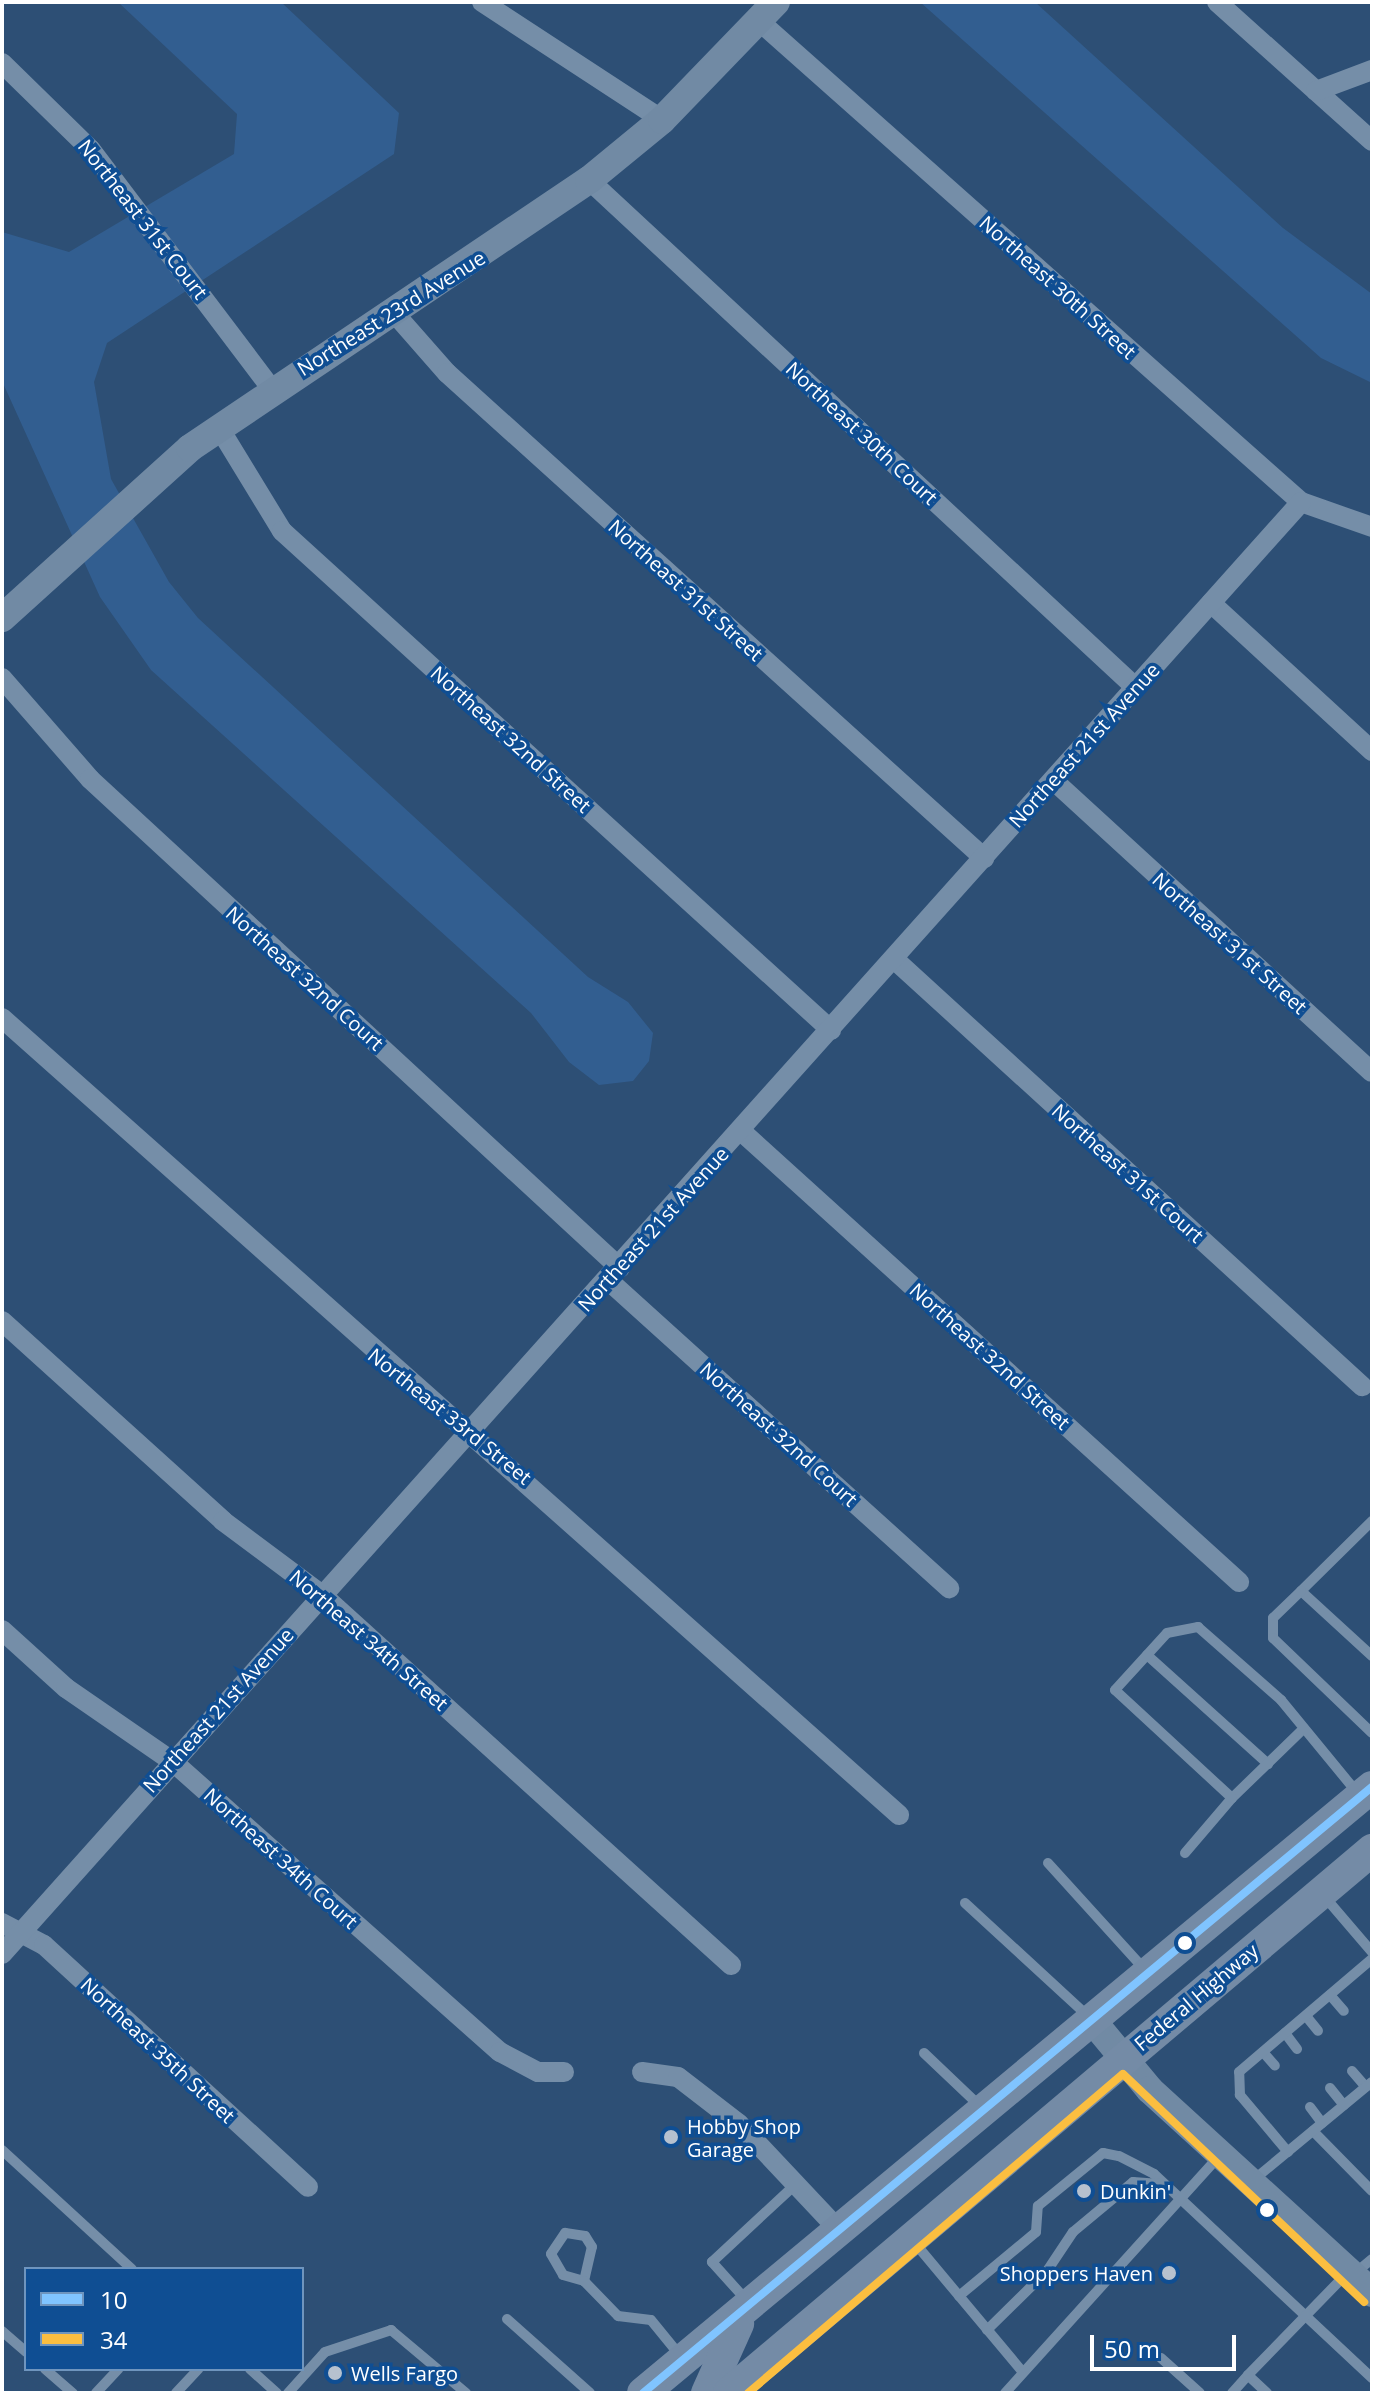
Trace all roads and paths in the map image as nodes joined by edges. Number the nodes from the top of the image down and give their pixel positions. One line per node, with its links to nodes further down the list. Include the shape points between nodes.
1 (482, 2): 7 (street)
2 (1217, 2): 6 (street)
3 (768, 12): 7 (street, Northeast 23rd Avenue); 13 (street, Northeast 30th Street)
4 (2, 63): 11 (street, Northeast 31st Court, via 136,204)
5 (1372, 70): 6 (street)
6 (1316, 91): 8 (street)
7 (662, 120): 9 (street, Northeast 23rd Avenue)
8 (1372, 141)
9 (589, 180): 10 (street, Northeast 23rd Avenue); 18 (street, Northeast 30th Court)
10 (396, 315): 11 (street, Northeast 23rd Avenue); 21 (street, Northeast 31st Street, via 447,373)
11 (271, 388): 12 (street, Northeast 23rd Avenue)
12 (218, 426): 16 (street, Northeast 23rd Avenue, via 127,500); 24 (street, Northeast 32nd Street, via 282,531)
13 (1301, 502): 14 (street, Northeast 30th Street); 15 (street, Northeast 21st Avenue)
14 (1372, 527)
15 (1211, 603): 18 (street, Northeast 21st Avenue); 19 (street)
16 (2, 618)
17 (2, 678): 27 (street, Northeast 32nd Court, via 90,779)
18 (1135, 687): 20 (street, Northeast 21st Avenue)
19 (1372, 751)
20 (1053, 780): 21 (street, Northeast 21st Avenue); 25 (street, Northeast 31st Street)
21 (984, 858): 22 (street, Northeast 21st Avenue)
22 (894, 959): 24 (street, Northeast 21st Avenue); 29 (street, Northeast 31st Court)
23 (2, 1018): 30 (street, Northeast 33rd Street, via 366,1348)
24 (831, 1030): 26 (street, Northeast 21st Avenue)
25 (1372, 1072)
26 (741, 1131): 27 (street, Northeast 21st Avenue); 32 (street, Northeast 32nd Street)
27 (614, 1274): 30 (street, Northeast 21st Avenue); 33 (street, Northeast 32nd Court)
28 (2, 1321): 35 (street, Northeast 34th Street, via 223,1521)
29 (1362, 1386)
30 (470, 1430): 35 (street, Northeast 21st Avenue); 45 (street, Northeast 33rd Street)
31 (1372, 1521): 34 (lane)
32 (1239, 1582)
33 (949, 1588)
34 (1301, 1591): 38 (lane); 40 (lane, via 1273,1618 1273,1638)
35 (321, 1594): 41 (street, Northeast 21st Avenue); 56 (street, Northeast 34th Street)
36 (2, 1630): 41 (street, Northeast 34th Court, via 66,1688)
37 (1147, 1655): 39 (lane, via 1167,1633 1198,1627 1281,1700); 42 (lane); 44 (lane, via 1115,1690)
38 (1372, 1656)
39 (1300, 1732): 42 (lane); 43 (lane)
40 (1372, 1733)
41 (172, 1761): 52 (street, Northeast 21st Avenue); 70 (street, Northeast 34th Court, via 500,2052 538,2072)
42 (1268, 1764): 44 (lane)
43 (1366, 1792): 57 (main road)
44 (1232, 1798): 47 (lane)
45 (899, 1815)
46 (1372, 1850): 49 (main road, Federal Highway)
47 (1185, 1853)
48 (1048, 1863): 57 (lane)
49 (1321, 1893): 53 (lane); 67 (main road, Federal Highway)
50 (965, 1903): 61 (lane)
51 (2, 1923): 52 (street, Northeast 35th Street)
52 (22, 1931): 54 (street, Northeast 21st Avenue); 85 (street, Northeast 35th Street)
53 (1372, 1952)
54 (2, 1954)
55 (1372, 1959): 58 (lane)
56 (731, 1965)
57 (1148, 1974): 61 (main road)
58 (1330, 1995): 59 (lane); 60 (lane)
59 (1344, 2011)
60 (1306, 2016): 62 (lane); 63 (lane)
61 (1091, 2019): 67 (street); 76 (main road)
62 (1318, 2031)
63 (1285, 2033): 64 (lane); 65 (lane)
64 (1297, 2049)
65 (1263, 2052): 68 (lane); 80 (lane, via 1239,2072 1240,2095)
66 (924, 2053): 76 (lane)
67 (1123, 2058): 81 (street); 89 (main road, Federal Highway)
68 (1275, 2066)
69 (1352, 2071): 72 (lane)
70 (564, 2072)
71 (642, 2072): 83 (street, via 678,2077 739,2124)
72 (1369, 2085): 74 (lane)
73 (1330, 2088): 74 (lane)
74 (1344, 2105): 77 (lane)
75 (1310, 2107): 77 (lane)
76 (983, 2110): 88 (main road)
77 (1322, 2123): 78 (lane)
78 (1313, 2131): 80 (lane); 86 (lane)
79 (2, 2150): 90 (lane)
80 (1288, 2152): 82 (lane)
81 (1219, 2155): 82 (street); 87 (lane)
82 (1250, 2183): 91 (street)
83 (796, 2184): 88 (street); 94 (lane, via 712,2262)
84 (1160, 2184): 87 (lane); 93 (lane, via 1142,2164 1103,2153 1038,2206 1036,2232); 97 (lane, via 1133,2182 1073,2232 1047,2271)
85 (308, 2187)
86 (1372, 2191)
87 (1179, 2200): 95 (lane); 102 (lane)
88 (838, 2229): 94 (main road)
89 (910, 2238): 93 (lane); 118 (main road, Federal Highway)
90 (130, 2267)
91 (1361, 2275): 95 (lane)
92 (584, 2281): 92 (lane, via 592,2247 585,2236 565,2233 553,2244 554,2265); 101 (lane, via 618,2316 651,2320)
93 (959, 2296): 97 (lane)
94 (749, 2304): 101 (main road); 117 (main road)
95 (1305, 2317): 107 (lane); 108 (lane)
96 (507, 2319): 115 (lane)
97 (987, 2330): 102 (lane)
98 (2, 2331): 99 (lane)
99 (24, 2350)
100 (1161, 2358): 120 (lane)
101 (684, 2359): 116 (main road)
102 (1021, 2370): 119 (lane)
103 (47, 2371): 109 (lane)
104 (116, 2371): 110 (lane)
105 (196, 2371): 111 (lane)
106 (252, 2371): 112 (lane)
107 (1248, 2375): 121 (lane); 122 (lane)
108 (1372, 2378)
109 (73, 2393)
110 (96, 2393)
111 (176, 2393)
112 (277, 2393)
113 (288, 2393): 114 (lane, via 325,2352 395,2330)
114 (466, 2393)
115 (590, 2393)
116 (643, 2393)
117 (707, 2393)
118 (729, 2393)
119 (1005, 2393)
120 (1200, 2393)
121 (1232, 2393)
122 (1267, 2393)

